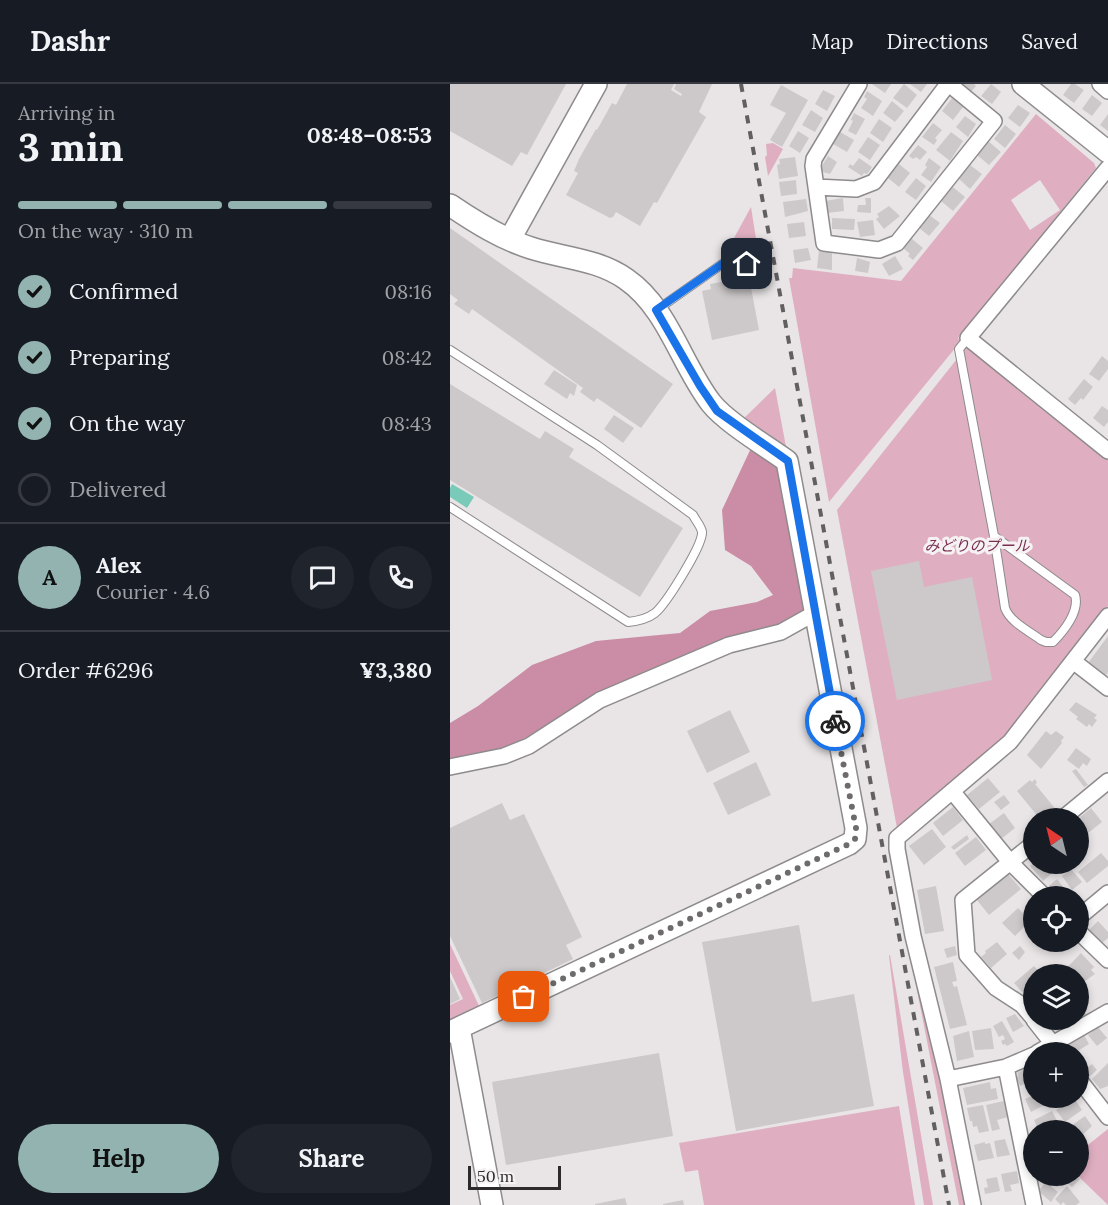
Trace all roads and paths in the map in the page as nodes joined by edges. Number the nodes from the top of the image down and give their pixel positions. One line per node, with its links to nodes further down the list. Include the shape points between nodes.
1 (596, 84): 11 (street)
2 (859, 84): 9 (street, via 814,159)
3 (949, 84): 9 (street, via 874,182 856,189); 9 (street, via 994,121 897,243 879,250 824,243)
4 (1023, 84): 7 (street)
5 (1100, 84): 6 (street)
6 (1108, 91)
7 (1108, 152)
8 (1108, 168): 14 (street)
9 (816, 187)
10 (450, 205): 11 (street, via 476,223)
11 (510, 238): 13 (street, via 530,248 602,266 638,288)
12 (747, 264): 13 (lane, via 725,262)
13 (656, 310): 19 (street, via 717,411 788,461)
14 (968, 338): 16 (street); 18 (lane, via 959,349)
15 (450, 350): 17 (lane, via 597,445 693,516 702,529 702,540 670,596 655,613 628,622)
16 (1108, 451)
17 (450, 507)
18 (994, 536): 18 (lane, via 1075,595 1076,611 1053,642 1041,640 1007,614)
19 (815, 613): 23 (street, via 780,632 729,645 600,699 529,746); 36 (street, via 855,839)
20 (1108, 616): 21 (street)
21 (1073, 661): 22 (street); 25 (street, via 1010,742)
22 (1108, 688)
23 (450, 767)
24 (1108, 781): 26 (street)
25 (952, 791): 28 (street); 42 (street, via 897,838 913,936)
26 (1075, 808)
27 (1023, 852): 28 (street)
28 (1010, 862): 29 (street); 34 (street, via 963,900 967,955 996,988)
29 (1034, 886)
30 (1108, 893): 31 (street)
31 (1089, 909)
32 (1089, 942): 33 (street)
33 (1108, 960)
34 (1023, 1006)
35 (1108, 1012): 39 (street)
36 (455, 1030): 45 (street)
37 (1042, 1030): 38 (street)
38 (1051, 1042)
39 (1067, 1042)
40 (1023, 1059): 41 (street)
41 (1006, 1067): 42 (street); 47 (street)
42 (948, 1079): 46 (street)
43 (1089, 1092): 44 (street)
44 (1108, 1117)
45 (492, 1205)
46 (973, 1205)
47 (1035, 1205)

